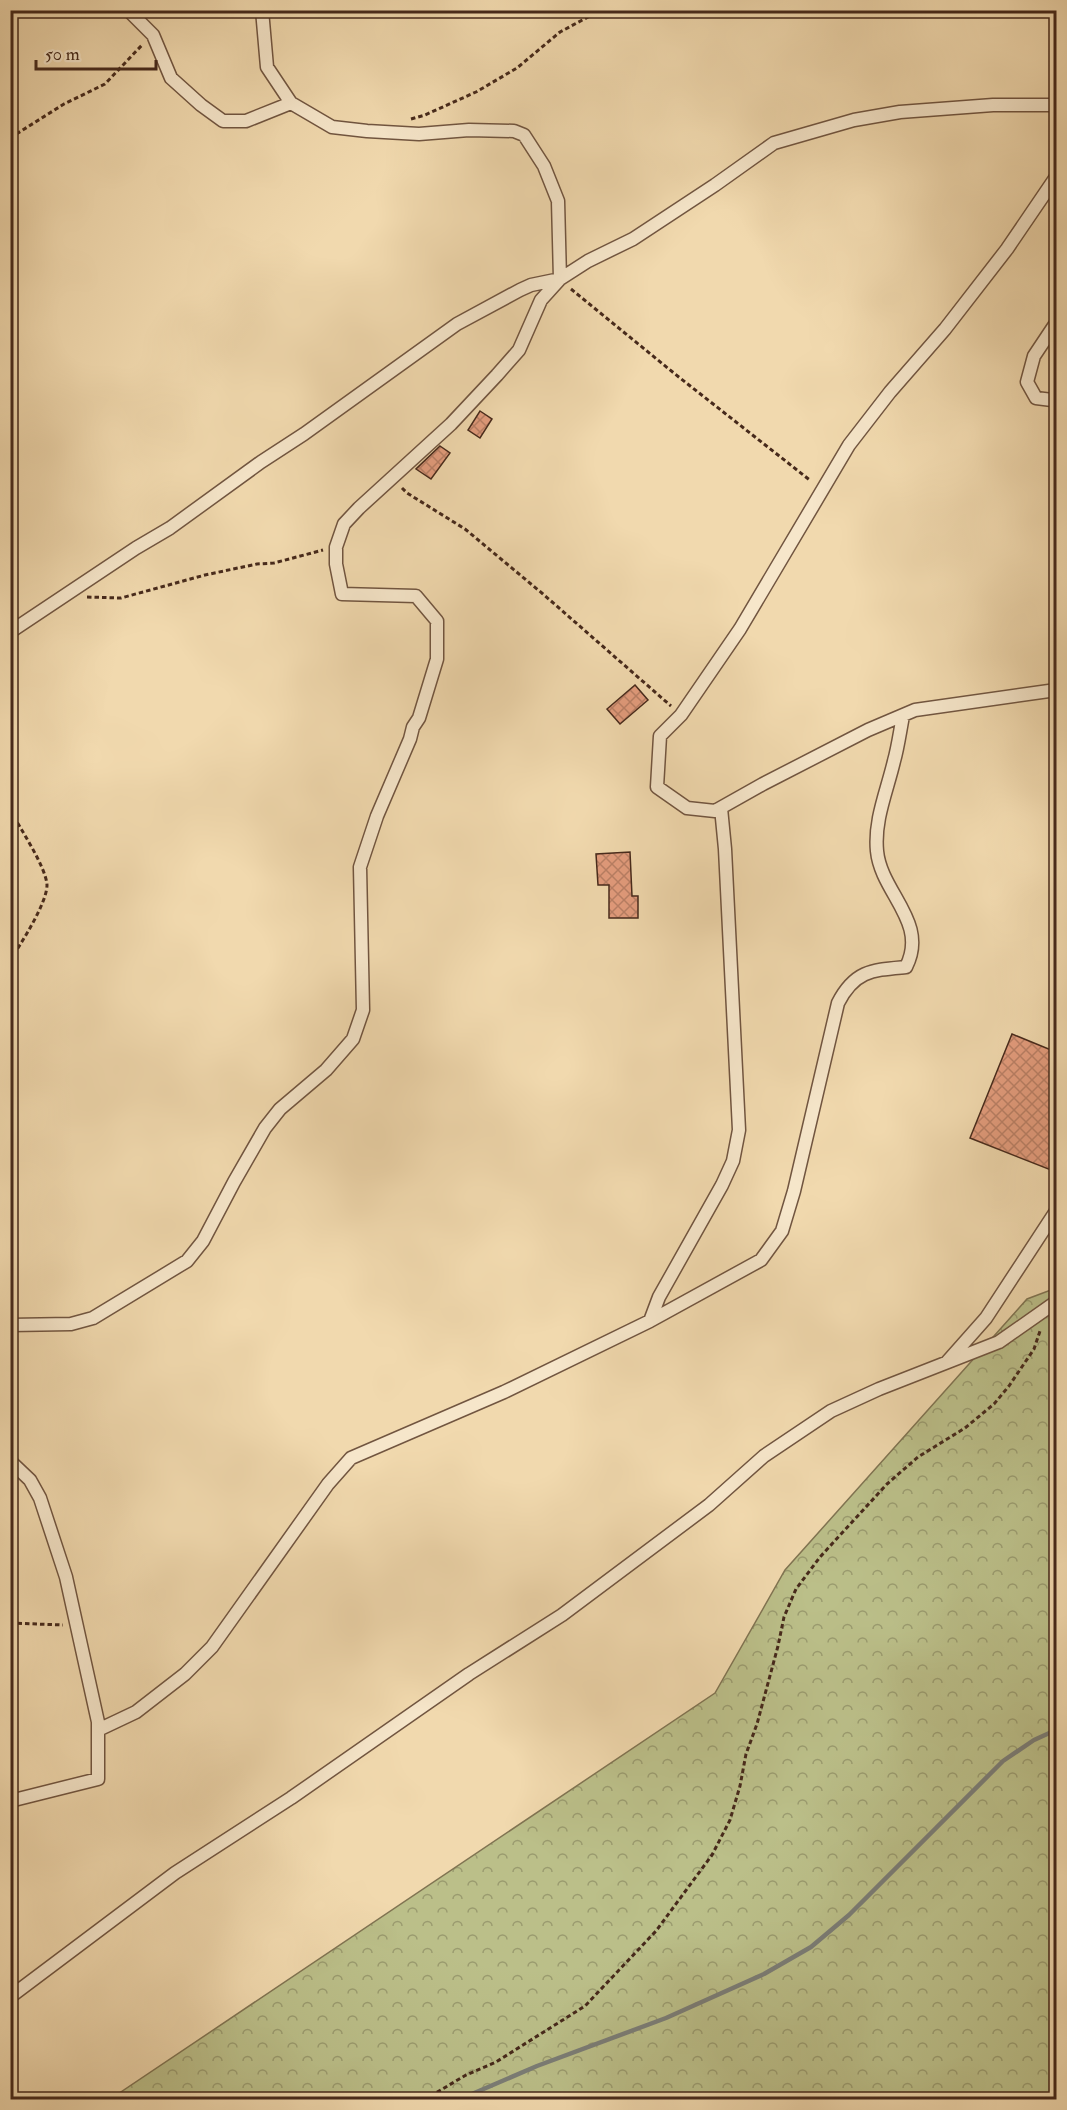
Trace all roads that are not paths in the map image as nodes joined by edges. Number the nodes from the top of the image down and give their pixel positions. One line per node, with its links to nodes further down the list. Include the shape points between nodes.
1 (129, 10): 3 (street, via 153,34 171,78 223,121 246,121)
2 (262, 10): 3 (street, via 267,67)
3 (291, 103): 6 (street, via 332,127 419,134 469,130 524,135 544,166 558,201)
4 (1056, 105): 6 (street, via 900,112 854,120 774,143 633,239)
5 (1056, 177): 12 (street, via 1007,249 849,445 740,629 681,715 660,736 657,787 687,808)
6 (560, 279): 9 (street, via 531,285 457,324 170,528); 16 (street, via 541,300 519,350 451,424 359,508 344,525 336,547 342,594 416,596 437,621 437,659 419,718 360,867 363,1010 353,1039 265,1128 203,1241 187,1261 93,1318 71,1324)
7 (1056, 323): 8 (street, via 1034,356 1027,382 1036,398)
8 (1056, 398)
9 (10, 632)
10 (1056, 690): 11 (street, via 926,708)
11 (903, 716): 12 (street, via 868,730); 15 (street, via 879,816 877,852 883,873 910,924 912,954 906,966 861,974 838,1003 782,1231 761,1260)
12 (721, 808): 15 (street, via 739,1130 733,1161 722,1185 659,1297)
13 (1056, 1211): 17 (street, via 986,1318)
14 (1052, 1306): 17 (street, via 999,1342)
15 (650, 1321): 19 (street, via 504,1392 351,1458 328,1484 212,1647 185,1674 135,1712)
16 (10, 1325)
17 (944, 1365): 21 (street, via 831,1412 764,1456 709,1505 562,1615 175,1873)
18 (10, 1461): 19 (street, via 30,1480 40,1498 66,1577)
19 (98, 1730): 20 (street, via 98,1779)
20 (10, 1801)
21 (10, 1997)

